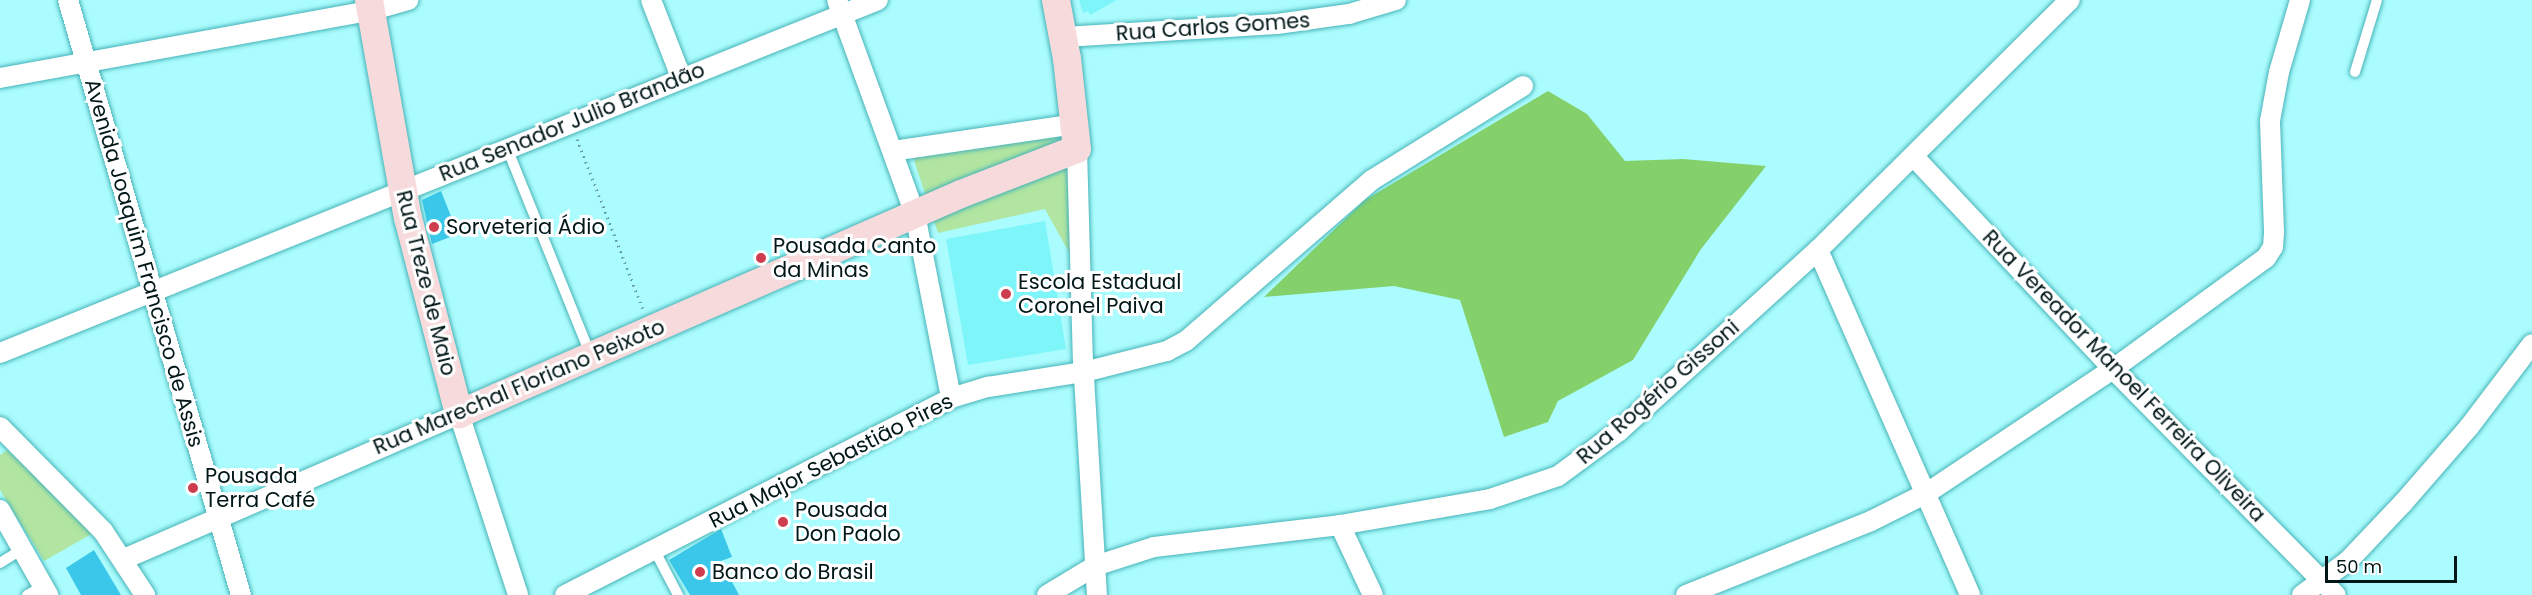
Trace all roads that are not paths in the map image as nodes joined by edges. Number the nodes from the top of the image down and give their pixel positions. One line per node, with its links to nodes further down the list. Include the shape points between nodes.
1 (68, 0): 13 (street, Avenida Joaquim Francisco de Assis)
2 (408, 0): 10 (street)
3 (651, 0): 15 (street)
4 (878, 0): 11 (street, Rua Senador Julio Brandão)
5 (1056, 0): 12 (street)
6 (1396, 0): 12 (street, Rua Carlos Gomes, via 1349,14 1276,24)
7 (2070, 0): 21 (street, Rua Rogério Gissoni)
8 (2300, 0): 29 (street, via 2270,120 2273,241 2266,258)
9 (2377, 0): 14 (lane)
10 (370, 5): 13 (street); 22 (street, Rua Treze de Maio)
11 (840, 8): 15 (street, Rua Senador Julio Brandão); 20 (street)
12 (1064, 37): 18 (street)
13 (85, 60): 16 (street); 25 (street, Avenida Joaquim Francisco de Assis)
14 (2355, 72)
15 (681, 77): 19 (street, Rua Senador Julio Brandão)
16 (0, 78)
17 (1523, 86): 30 (street, Rua Major Sebastião Pires, via 1372,180 1186,341 1167,351)
18 (1076, 137): 20 (street); 23 (street, Rua Marechal Floriano Peixoto); 30 (street)
19 (507, 148): 22 (street, Rua Senador Julio Brandão); 28 (lane)
20 (892, 151): 23 (street)
21 (1914, 156): 24 (street, Rua Rogério Gissoni); 29 (street, Rua Vereador Manoel Ferreira Oliveira)
22 (402, 190): 25 (street, Rua Senador Julio Brandão); 32 (street, Rua Treze de Maio)
23 (915, 214): 28 (street, Rua Marechal Floriano Peixoto); 31 (street)
24 (1818, 250): 34 (street); 37 (street, Rua Rogério Gissoni, via 1619,431 1558,476 1490,499)
25 (152, 292): 27 (street, Rua Senador Julio Brandão); 36 (street, Avenida Joaquim Francisco de Assis)
26 (2532, 344): 43 (street, via 2469,427 2348,561)
27 (0, 353)
28 (591, 357): 32 (street, Rua Marechal Floriano Peixoto)
29 (2113, 369): 34 (street); 43 (street, Rua Vereador Manoel Ferreira Oliveira)
30 (1084, 372): 31 (street, Rua Major Sebastião Pires, via 987,387); 42 (street)
31 (951, 398): 39 (street, Rua Major Sebastião Pires)
32 (459, 414): 36 (street, Rua Marechal Floriano Peixoto); 47 (street, Rua Treze de Maio)
33 (4, 439): 40 (street, via 75,501)
34 (1927, 493): 53 (street, via 1871,521); 54 (street)
35 (0, 510): 38 (street)
36 (219, 515): 40 (street, Rua Marechal Floriano Peixoto); 46 (street, Avenida Joaquim Francisco de Assis)
37 (1340, 525): 42 (street, Rua Rogério Gissoni, via 1154,547); 52 (street)
38 (22, 549): 41 (lane); 44 (street)
39 (655, 551): 48 (street, Rua Major Sebastião Pires); 49 (lane)
40 (124, 559): 45 (street)
41 (0, 563)
42 (1095, 566): 50 (street, Rua Rogério Gissoni); 51 (street)
43 (2330, 590): 55 (street)
44 (39, 592)
45 (145, 595)
46 (241, 595)
47 (518, 595)
48 (565, 595)
49 (678, 595)
50 (1047, 595)
51 (1097, 595)
52 (1373, 595)
53 (1686, 595)
54 (1970, 595)
55 (2302, 595)

